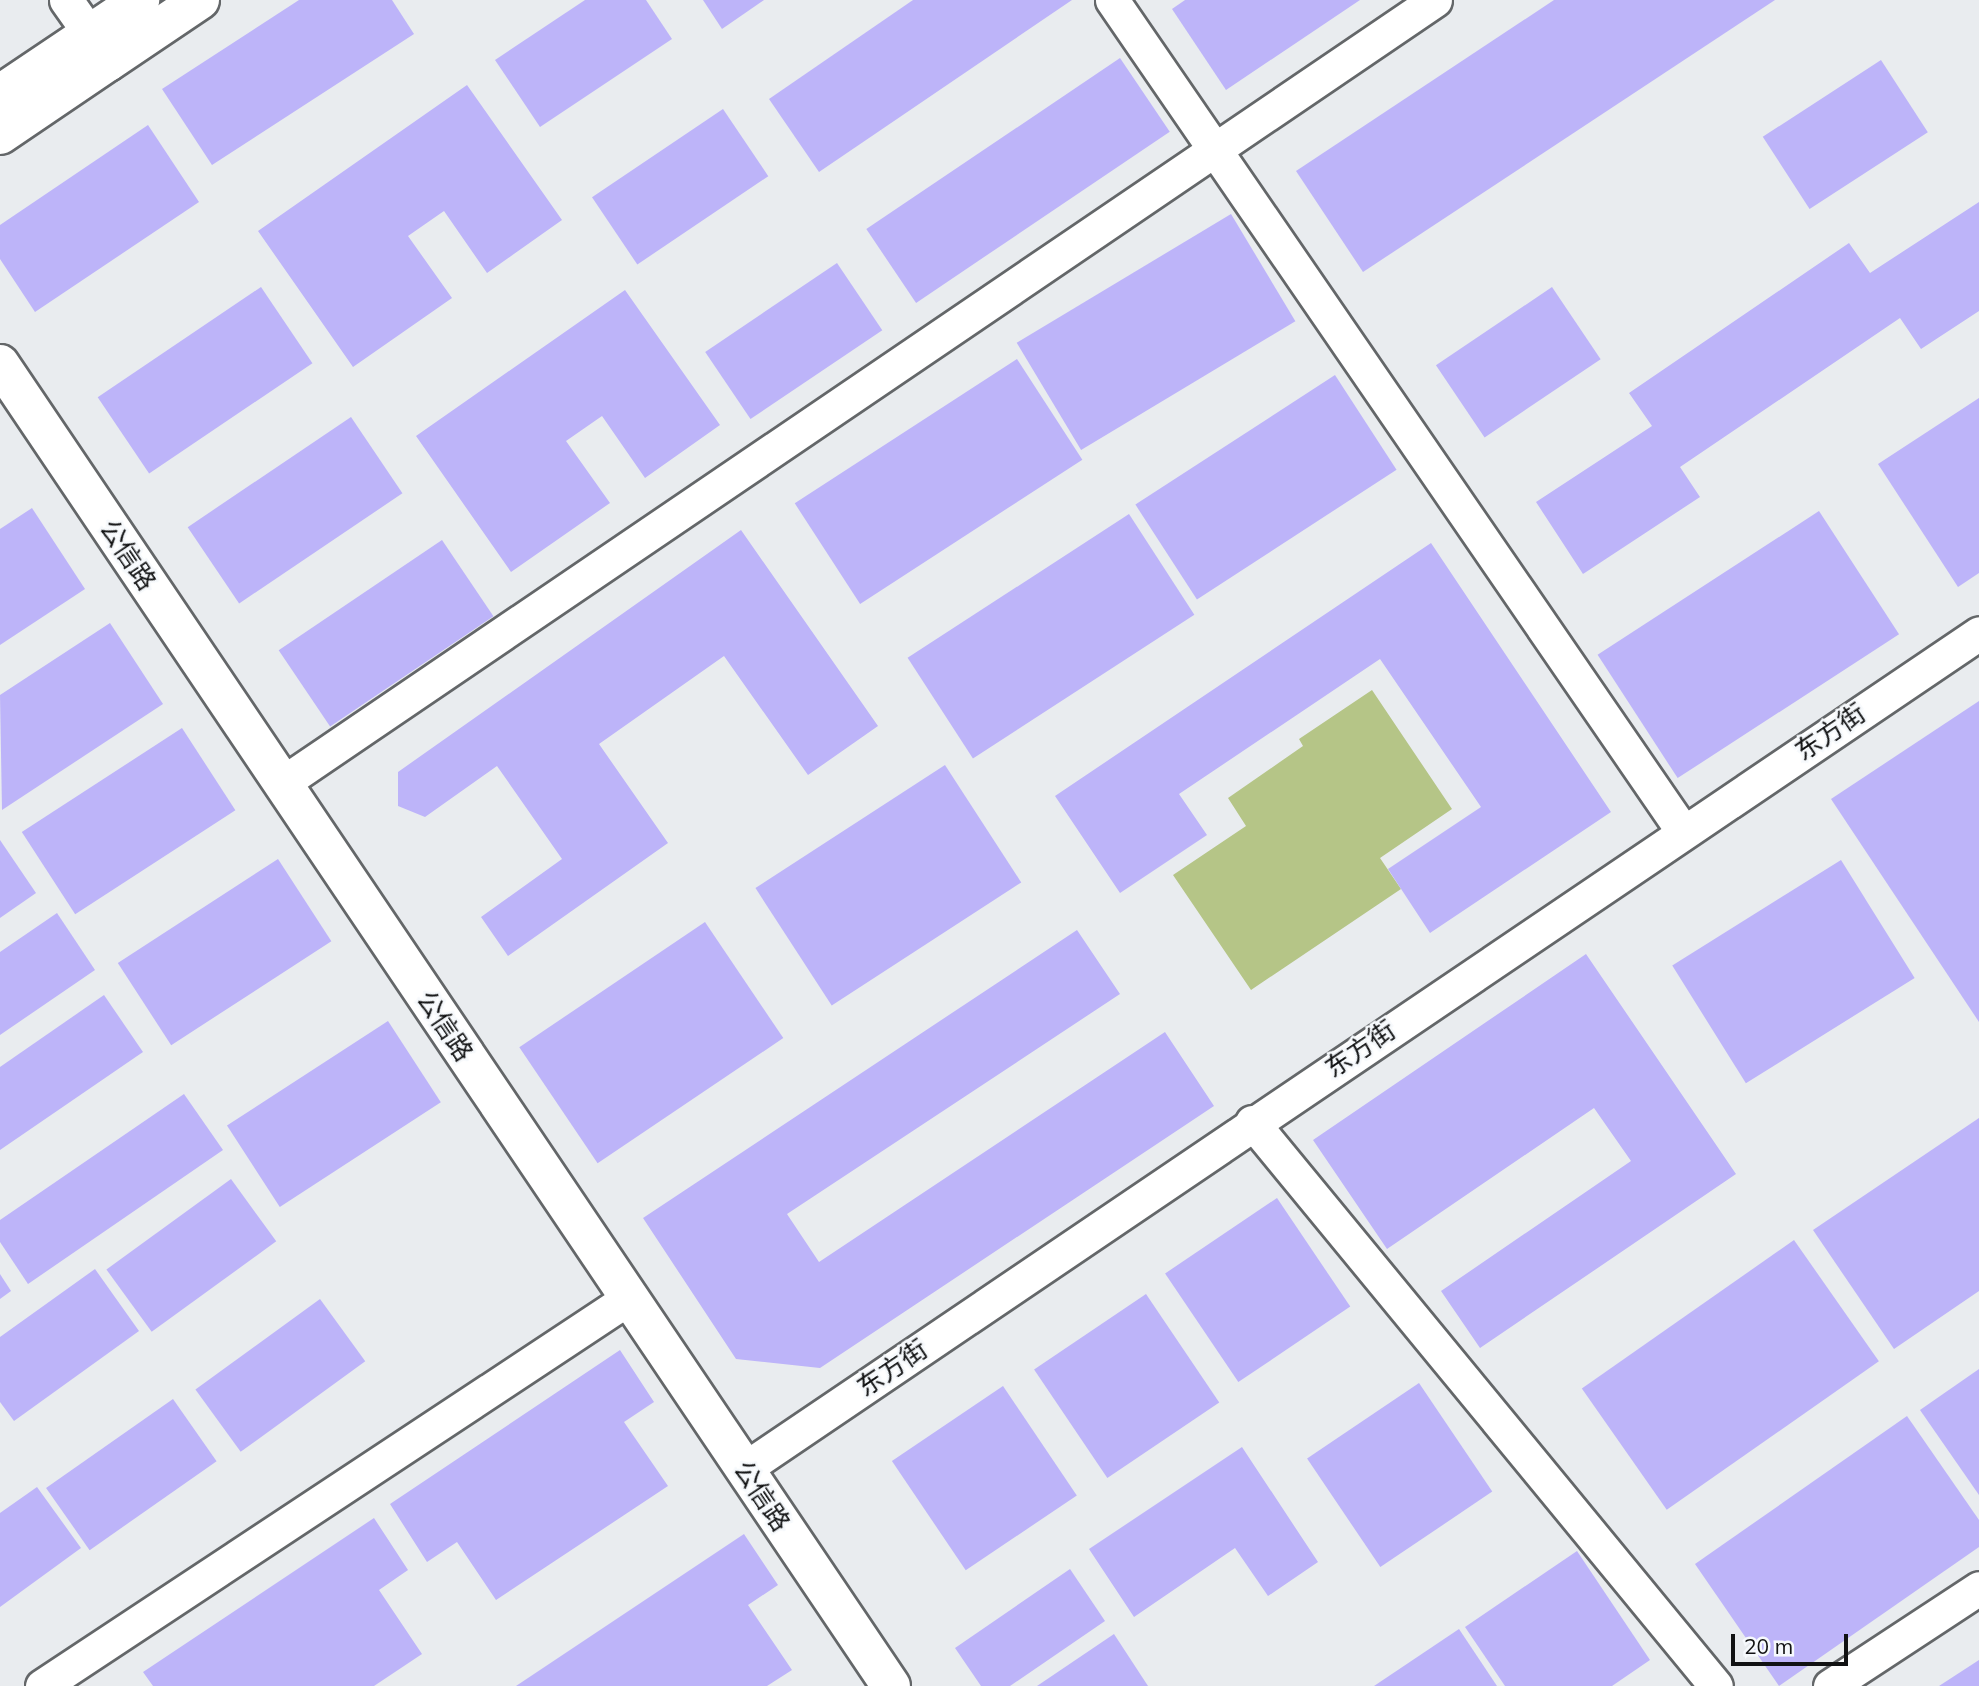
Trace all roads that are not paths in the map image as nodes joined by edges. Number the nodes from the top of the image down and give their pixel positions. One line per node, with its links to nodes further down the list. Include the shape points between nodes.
1 (66, 0): 6 (street)
2 (140, 0): 6 (street)
3 (200, 0): 6 (street)
4 (1112, 0): 9 (street)
5 (1435, 0): 9 (street)
6 (99, 48): 7 (street); 8 (street)
7 (0, 94)
8 (0, 135)
9 (1213, 150): 12 (street); 13 (street)
10 (0, 364): 12 (street, 公信路)
11 (1979, 633): 13 (street, 东方街)
12 (281, 784): 15 (street, 公信路)
13 (1682, 830): 14 (street, 东方街)
14 (1252, 1122): 16 (street, 东方街); 20 (street)
15 (629, 1298): 16 (street, 公信路); 18 (street)
16 (744, 1468): 19 (street, 公信路)
17 (1979, 1588): 21 (street)
18 (43, 1686)
19 (891, 1686)
20 (1716, 1686)
21 (1830, 1686)

